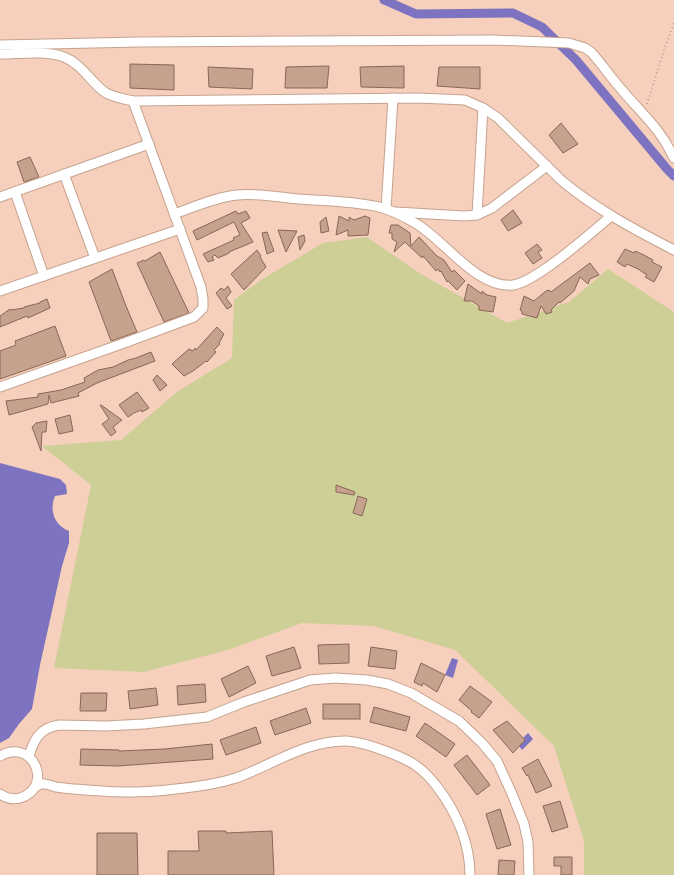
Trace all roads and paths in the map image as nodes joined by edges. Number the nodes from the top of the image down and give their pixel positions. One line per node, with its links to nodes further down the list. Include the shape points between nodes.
1 (674, 24): 7 (path)
2 (0, 44): 7 (street, via 494,40 569,43 591,52 618,87)
3 (0, 54): 5 (street, via 42,53 65,58 105,92)
4 (393, 98): 5 (street); 6 (street, via 465,100); 14 (street)
5 (133, 100): 8 (street)
6 (484, 108): 10 (street, via 508,127); 16 (street)
7 (644, 114): 9 (street, via 665,140)
8 (148, 144): 11 (street); 15 (street)
9 (674, 158)
10 (546, 166): 16 (street, via 492,208); 17 (street, via 571,189)
11 (64, 174): 12 (street); 20 (street)
12 (15, 192): 13 (street); 21 (street)
13 (0, 197)
14 (389, 210): 15 (street, via 346,203 238,194); 16 (street); 17 (street, via 415,223 484,278 507,285 530,279)
15 (174, 214): 18 (street)
16 (477, 215)
17 (612, 216): 19 (street)
18 (180, 229): 20 (street); 23 (street, via 203,293 202,308 198,314)
19 (674, 250)
20 (95, 258): 21 (street)
21 (44, 276): 22 (street)
22 (0, 291)
23 (0, 387)
24 (0, 756): 25 (street, via 14,752)
25 (29, 756): 26 (street, via 37,767 38,780); 29 (street, via 39,736 54,726 144,724 207,717 310,680 335,678 388,684 411,693 459,721 497,761 524,824 528,842)
26 (35, 787): 27 (street, via 25,797 18,799 10,799); 28 (street, via 42,784 102,792 195,787 235,778 288,755 325,743 359,743 403,758 418,766 434,783 454,814 464,839)
27 (0, 794)
28 (470, 875)
29 (529, 875)

